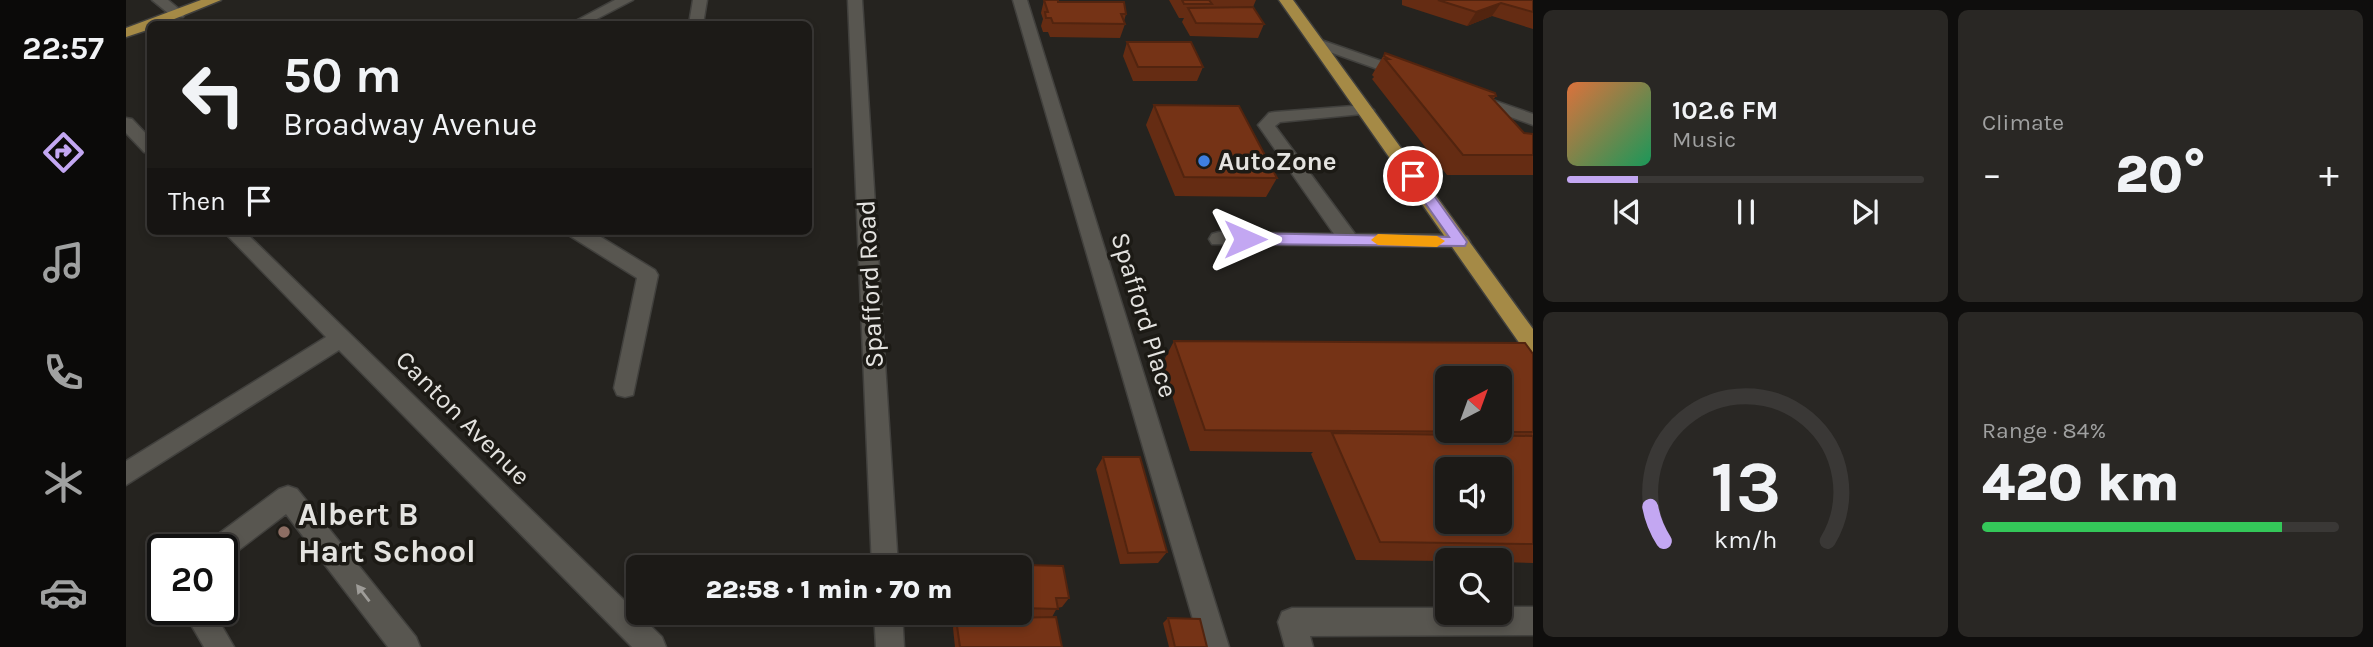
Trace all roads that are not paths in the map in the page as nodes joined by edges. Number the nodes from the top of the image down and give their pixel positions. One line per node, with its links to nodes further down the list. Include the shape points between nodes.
1 (159, 0): 8 (street)
2 (214, 0): 8 (main road)
3 (626, 0): 10 (street)
4 (700, 0): 11 (street)
5 (855, 0): 31 (street, Spafford Road)
6 (1020, 0): 39 (street, Spafford Place)
7 (1286, 0): 14 (main road)
8 (178, 14): 9 (main road)
9 (159, 21)
10 (583, 21)
11 (696, 21)
12 (147, 25): 13 (main road)
13 (126, 33)
14 (1318, 43): 15 (street); 17 (main road)
15 (1420, 79)
16 (1457, 93): 18 (street)
17 (1366, 110): 24 (street, via 1275,117 1266,125); 25 (main road)
18 (1533, 120)
19 (126, 123): 20 (street)
20 (147, 145)
21 (236, 235): 26 (street, Canton Avenue)
22 (583, 235): 28 (street, via 648,275)
23 (1219, 239): 24 (street)
24 (1348, 239): 25 (street)
25 (1460, 242): 27 (main road)
26 (341, 338): 29 (street); 37 (street, Canton Avenue)
27 (1533, 345)
28 (625, 388)
29 (126, 474)
30 (238, 535): 36 (street, one-way to 30, via 288,497)
31 (884, 555)
32 (1533, 621): 40 (street, via 1292,622)
33 (206, 625): 35 (street)
34 (889, 625): 38 (street)
35 (220, 647)
36 (406, 647)
37 (652, 647)
38 (890, 647)
39 (1215, 647)
40 (1299, 647)

